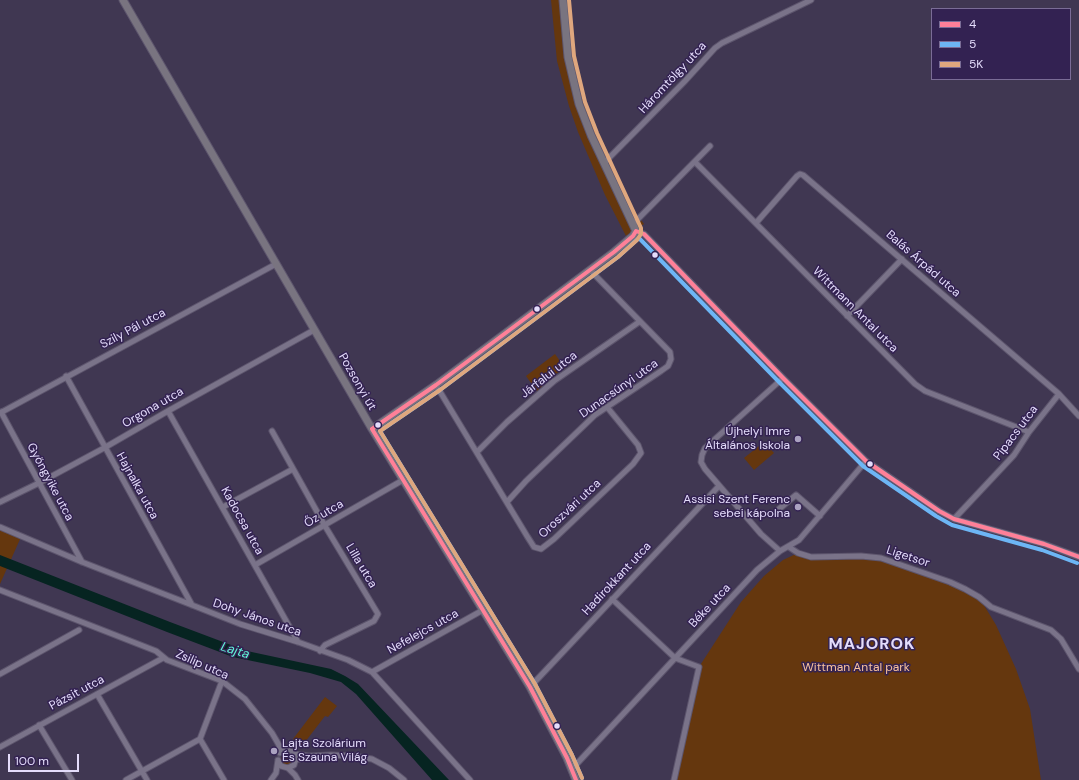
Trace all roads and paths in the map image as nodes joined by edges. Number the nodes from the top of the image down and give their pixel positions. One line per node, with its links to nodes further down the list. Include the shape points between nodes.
1 (123, 0): 10 (main road, Pozsonyi út)
2 (563, 0): 6 (main road, via 566,40 575,90 584,119)
3 (811, 0): 6 (street, Háromtölgy utca, via 715,48)
4 (710, 146): 5 (street)
5 (695, 162): 7 (street, Wittmann Antal utca); 8 (street)
6 (604, 163): 8 (main road)
7 (756, 224): 9 (street, Balás Árpád utca, via 797,176 802,174); 12 (street, Wittmann Antal utca)
8 (635, 228): 11 (main road, via 634,236); 16 (street, via 644,234)
9 (902, 259): 12 (street); 18 (street, Balás Árpád utca)
10 (276, 264): 14 (main road, Pozsonyi út); 15 (street, Szily Pál utca)
11 (590, 270): 13 (street, Dunacsúnyi utca); 17 (main road)
12 (847, 316): 25 (street, Wittmann Antal utca, via 925,391)
13 (639, 322): 19 (street, Dunacsúnyi utca, via 670,352 671,360 661,372); 27 (street, Járfalui utca, via 554,381)
14 (314, 330): 20 (street, Orgona utca); 23 (main road, Pozsonyi út)
15 (66, 376): 21 (street, Szily Pál utca); 26 (street, Hajnalka utca)
16 (783, 378): 28 (street); 32 (street, via 705,448 701,462)
17 (436, 385): 23 (main road); 27 (street, Oroszvári utca)
18 (1059, 394): 22 (street, Balás Árpád utca); 25 (street, Pipacs utca)
19 (607, 407): 34 (street, Dunacsúnyi utca, via 568,440); 34 (street, Oroszvári utca, via 638,445 641,453 633,464 554,540 541,549 534,546)
20 (168, 410): 26 (street, Orgona utca); 35 (street, Kadocsa utca)
21 (1, 412): 31 (street, Gyöngyike utca)
22 (1079, 416)
23 (372, 429): 30 (main road, Pozsonyi út)
24 (272, 431): 29 (street, Lilla utca)
25 (1029, 432): 38 (street, Pipacs utca, via 1014,455)
26 (104, 448): 31 (street, Orgona utca); 50 (street, Hajnalka utca)
27 (477, 452): 34 (street, Oroszvári utca)
28 (866, 461): 37 (street, Béke utca); 38 (street)
29 (292, 469): 35 (street); 39 (street, Lilla utca)
30 (403, 480): 39 (street, Őz utca); 51 (main road, Pozsonyi út)
31 (39, 483): 33 (street, Orgona utca); 44 (street, Gyöngyike utca)
32 (719, 486): 42 (street, via 761,534); 49 (street, Hadirokkant utca)
33 (0, 502)
34 (507, 502)
35 (223, 507): 45 (street, Kadocsa utca)
36 (779, 509): 37 (street, via 796,495)
37 (820, 516): 41 (street, Béke utca, via 799,540)
38 (954, 519): 43 (street, via 1044,544)
39 (325, 526): 45 (street, Őz utca); 54 (street, Lilla utca, via 378,614 374,621 325,645)
40 (0, 527): 44 (street, Dohy János utca)
41 (789, 547): 42 (street, Béke utca); 57 (street, Ligetsor, via 812,557 881,558 965,589 991,607 1051,630 1061,639)
42 (780, 551): 56 (street, Béke utca, via 757,570)
43 (1079, 557)
44 (82, 562): 50 (street, Dohy János utca)
45 (255, 565): 53 (street, Kadocsa utca)
46 (0, 590): 47 (street, Zsilip utca)
47 (7, 593): 48 (street); 55 (street, Zsilip utca, via 156,650)
48 (0, 597)
49 (612, 599): 56 (street); 61 (street, Hadirokkant utca)
50 (192, 605): 53 (street, Dohy János utca, via 240,624)
51 (483, 610): 58 (street, Nefelejcs utca); 61 (main road, Pozsonyi út)
52 (79, 630): 59 (street)
53 (298, 642): 54 (street, Dohy János utca)
54 (320, 651): 58 (street, Dohy János utca, via 348,660)
55 (163, 658): 60 (street, Zsilip utca); 62 (street, Pázsit utca)
56 (675, 658): 74 (street, Béke utca); 87 (street, via 699,667)
57 (1079, 669)
58 (372, 672): 85 (street, Dohy János utca)
59 (0, 674)
60 (222, 682): 64 (street); 65 (street, Zsilip utca, via 245,699)
61 (530, 687): 74 (main road, Pozsonyi út)
62 (97, 694): 63 (street, Pázsit utca); 75 (street)
63 (39, 725): 66 (street, Pázsit utca); 78 (street)
64 (200, 739): 75 (street); 81 (street)
65 (279, 745): 67 (street); 68 (street)
66 (0, 747)
67 (286, 750): 68 (street); 69 (street)
68 (280, 753): 71 (street)
69 (294, 754): 70 (street); 72 (street)
70 (309, 756): 72 (street); 84 (street, via 332,754 372,759 389,768)
71 (278, 760): 73 (street); 76 (street)
72 (295, 762): 73 (street); 77 (street)
73 (286, 768): 76 (street); 77 (street)
74 (572, 769): 86 (main road, Pozsonyi út)
75 (142, 771): 79 (street); 80 (street)
76 (276, 773): 82 (street)
77 (295, 774): 83 (street)
78 (72, 780)
79 (126, 780)
80 (147, 780)
81 (224, 780)
82 (271, 780)
83 (298, 780)
84 (402, 780)
85 (470, 780)
86 (576, 780)
87 (674, 780)

